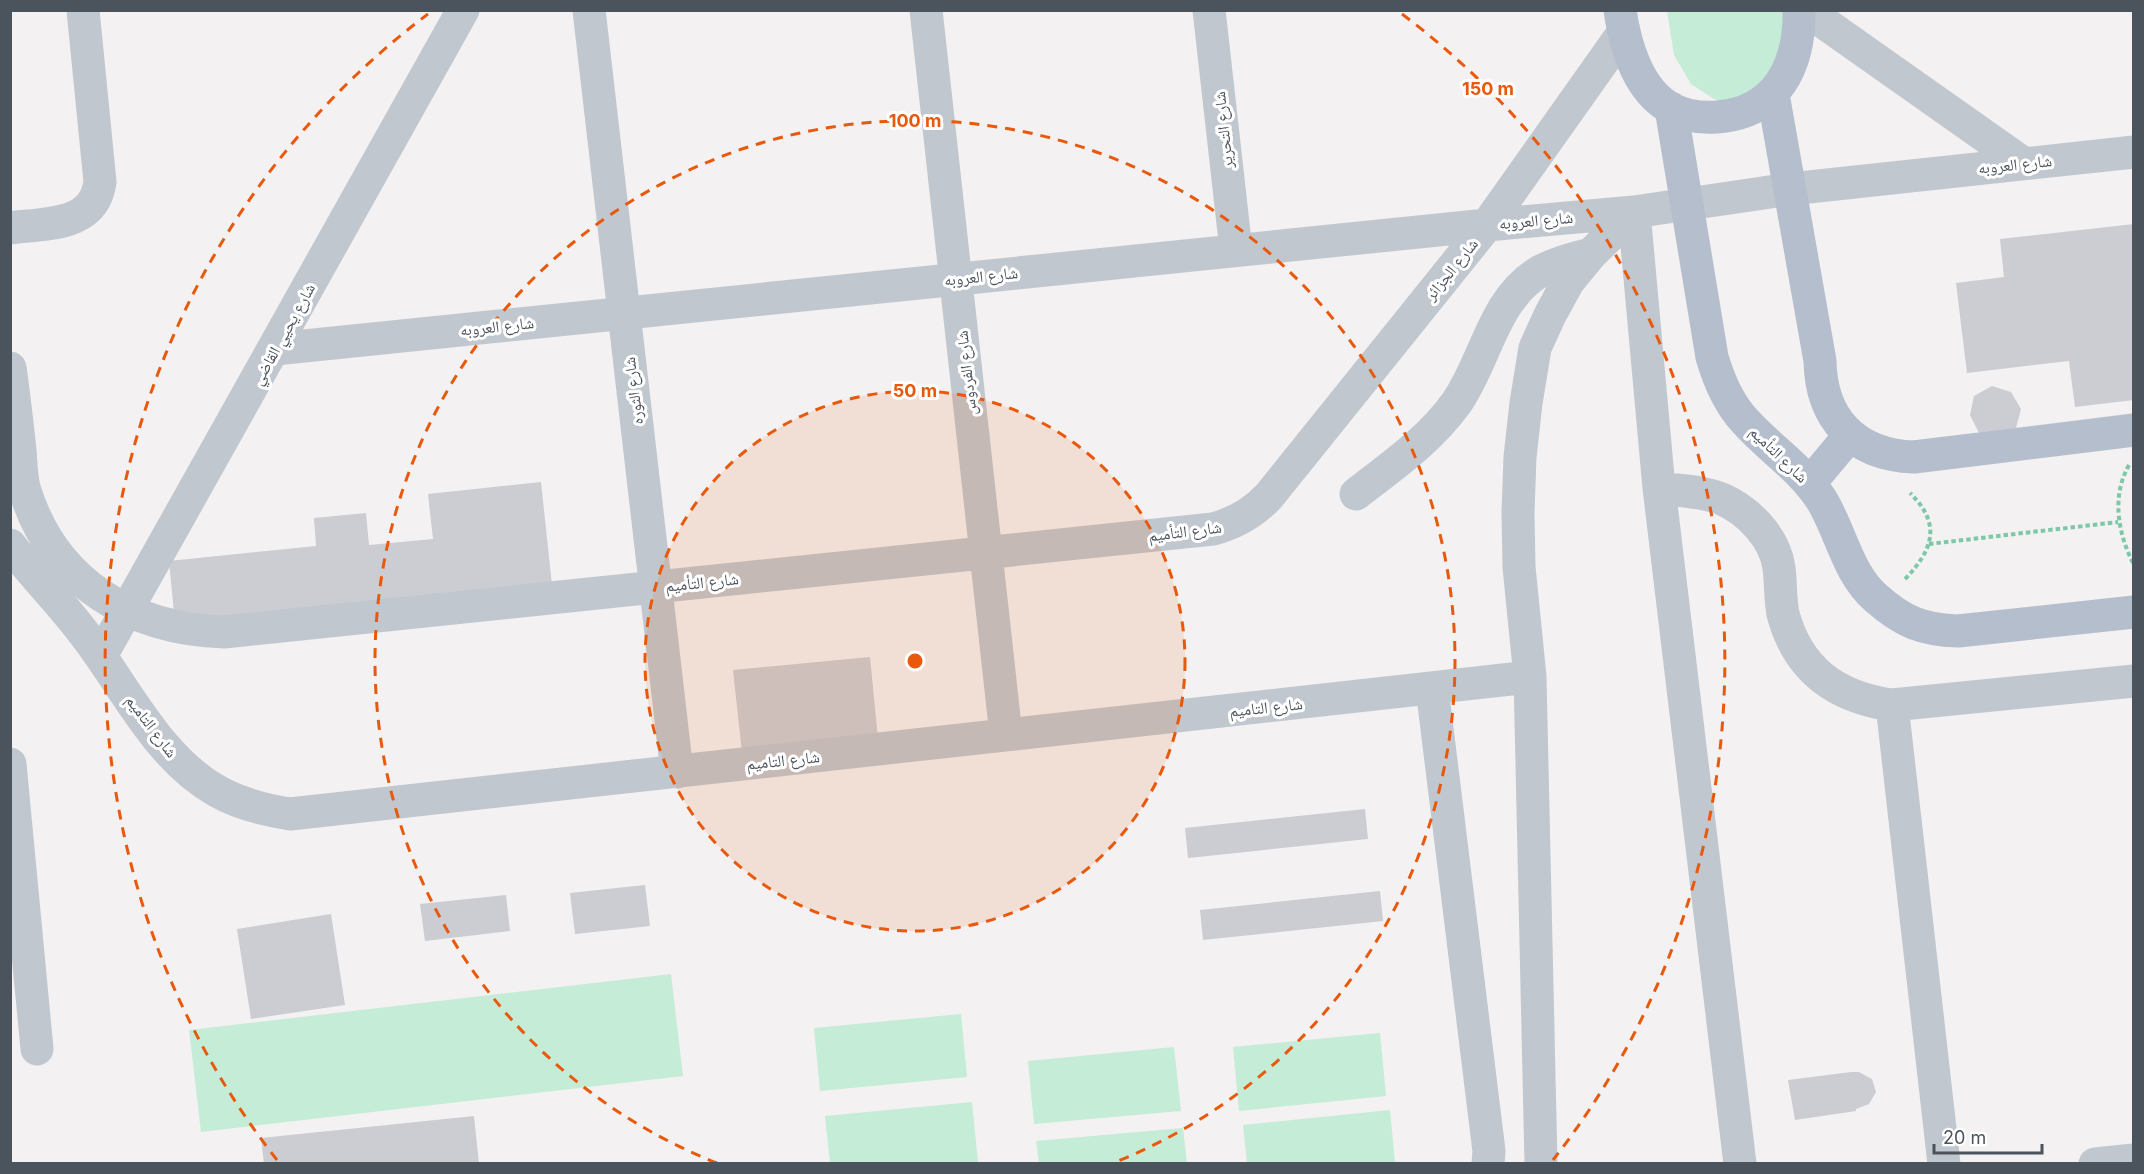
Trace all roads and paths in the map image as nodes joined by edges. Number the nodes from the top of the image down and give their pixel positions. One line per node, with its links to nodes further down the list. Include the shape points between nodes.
1 (83, 10): 17 (street, via 100,182 96,199 76,217)
2 (463, 10): 22 (street, شارع يحيي القاضي)
3 (589, 10): 21 (street, شارع الثوره)
4 (926, 10): 20 (street, شارع الفردوس)
5 (1209, 10): 18 (street, شارع التحرير)
6 (1799, 10): 9 (main road, via 1792,63)
7 (1806, 10): 12 (street)
8 (1622, 22): 10 (main road, via 1632,59 1645,83); 16 (street, شارع الجزائر)
9 (1773, 94): 10 (main road, via 1750,108 1724,116 1706,117); 13 (main road)
10 (1671, 108): 14 (main road, شارع التأميم)
11 (2133, 152): 12 (street, شارع العروبه)
12 (2023, 163): 13 (street, شارع العروبه)
13 (1790, 189): 14 (street, شارع العروبه); 25 (main road, via 1820,378 1829,410)
14 (1687, 205): 15 (street, شارع العروبه); 27 (main road, شارع التأميم, via 1719,380 1744,420)
15 (1634, 212): 16 (street, شارع العروبه); 19 (street); 28 (street)
16 (1487, 225): 18 (street, شارع العروبه); 31 (street, شارع الجزائر)
17 (10, 228)
18 (1236, 250): 20 (street, شارع العروبه)
19 (1591, 254): 30 (street, via 1555,264 1522,285 1499,315 1477,368 1446,417); 42 (street, via 1568,282 1535,348 1526,402 1518,512)
20 (955, 279): 21 (street, شارع العروبه); 35 (street, شارع الفردوس)
21 (624, 314): 22 (street, شارع العروبه); 37 (street, شارع الثوره)
22 (275, 349): 39 (street, شارع يحيي القاضي)
23 (10, 368): 39 (street, شارع التأميم, via 24,489 34,514 63,561 89,586)
24 (2133, 430): 25 (main road, via 1914,457 1880,452)
25 (1850, 435): 27 (main road)
26 (2133, 456): 32 (path, via 2119,495)
27 (1810, 483): 38 (main road, شارع التأميم, via 1831,516 1859,579)
28 (1659, 488): 45 (street, via 1723,500 1758,525 1778,564 1783,612 1803,658 1843,692); 53 (street)
29 (1908, 490): 34 (path, via 1927,514)
30 (1356, 494)
31 (1269, 496): 35 (street, شارع التأميم, via 1244,518 1213,529)
32 (2118, 522): 34 (path); 36 (path)
33 (10, 544): 41 (street, شارع التاميم)
34 (1929, 544): 38 (path, via 1923,559)
35 (986, 552): 37 (street, شارع التأميم); 46 (street, شارع الفردوس)
36 (2133, 565)
37 (656, 587): 39 (street, شارع التأميم, via 224,632 174,627); 48 (street, شارع الثوره)
38 (1880, 602): 40 (main road, شارع التأميم, via 1913,623 1935,630 1958,631)
39 (127, 611): 41 (street, شارع يحيي القاضي)
40 (2133, 612)
41 (101, 656): 48 (street, شارع التاميم, via 175,759 216,791 265,810 290,814)
42 (1530, 677): 44 (street, شارع التاميم); 52 (street)
43 (2133, 681): 45 (street)
44 (1432, 688): 46 (street, شارع التاميم); 51 (street)
45 (1892, 705): 54 (street)
46 (1006, 735): 48 (street, شارع التاميم)
47 (10, 765): 49 (street)
48 (677, 772)
49 (16, 878): 50 (street)
50 (37, 1049)
51 (1488, 1164)
52 (1541, 1164)
53 (1740, 1164)
54 (1944, 1164)

